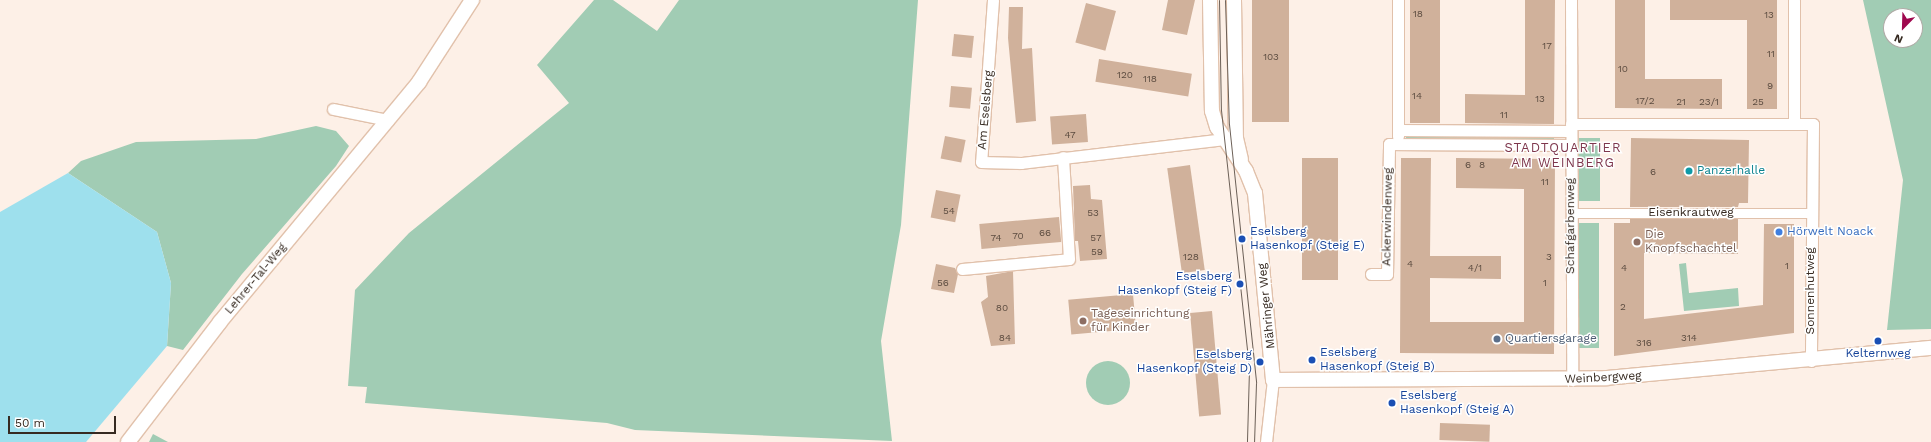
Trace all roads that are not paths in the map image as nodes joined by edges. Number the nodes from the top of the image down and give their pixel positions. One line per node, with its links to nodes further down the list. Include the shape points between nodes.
1 (472, 0): 9 (street, Lehrer-Tal-Weg, via 423,76)
2 (993, 0): 16 (street, Am Eselsberg, via 981,162 1021,163)
3 (1210, 0): 13 (street, Mähringer Weg, via 1212,111)
4 (1234, 0): 13 (street, Mähringer Weg)
5 (1398, 0): 12 (street, Ackerwindenweg)
6 (1572, 0): 11 (street, Schafgarbenweg)
7 (1794, 0): 10 (street)
8 (333, 109): 9 (street)
9 (388, 120): 25 (street, Lehrer-Tal-Weg, via 220,322)
10 (1794, 124): 11 (street); 18 (street, Sonnenhutweg, via 1813,124)
11 (1571, 127): 12 (street); 15 (street, Schafgarbenweg)
12 (1398, 130): 14 (street, Ackerwindenweg)
13 (1230, 138): 16 (street, Am Eselsberg); 23 (street, Mähringer Weg, via 1256,199)
14 (1393, 144): 15 (street); 20 (street, Ackerwindenweg, via 1387,274)
15 (1571, 145): 17 (street, Schafgarbenweg)
16 (1063, 157): 19 (street, via 1069,259)
17 (1571, 213): 18 (street, Eisenkrautweg); 24 (street, Schafgarbenweg)
18 (1812, 213): 22 (street, Sonnenhutweg)
19 (962, 269)
20 (1371, 274)
21 (1931, 348): 22 (street, Weinbergweg)
22 (1811, 361): 24 (street, Weinbergweg)
23 (1273, 380): 24 (street, Weinbergweg); 26 (street, Mähringer Weg)
24 (1572, 380)
25 (128, 442)
26 (1266, 442)

